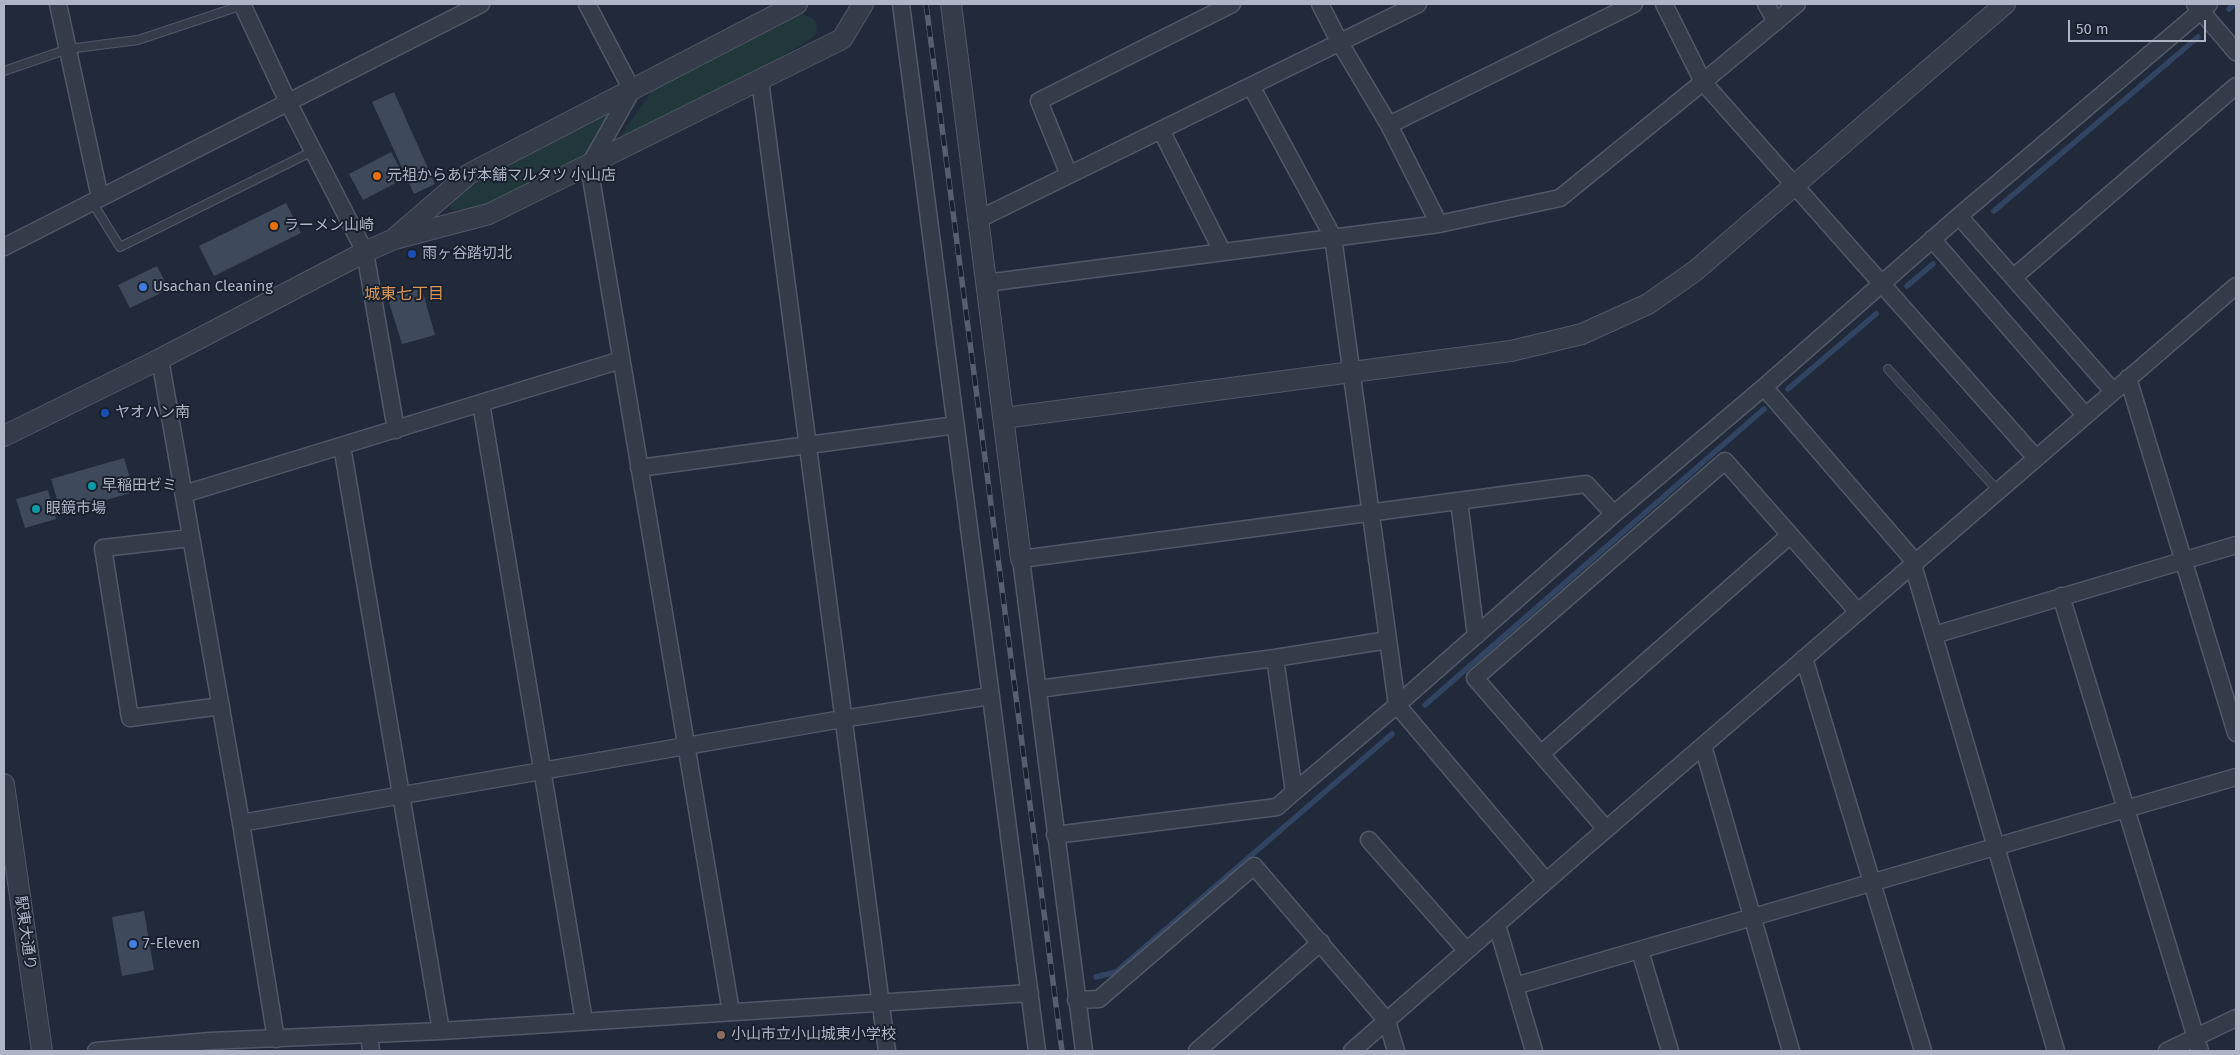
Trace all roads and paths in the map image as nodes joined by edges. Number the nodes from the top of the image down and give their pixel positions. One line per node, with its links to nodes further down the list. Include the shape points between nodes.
1 (58, 4): 20 (street)
2 (242, 4): 20 (lane, via 138,40); 28 (street)
3 (481, 4): 28 (street)
4 (587, 4): 27 (street)
5 (797, 4): 27 (street)
6 (863, 4): 23 (street, via 842,39)
7 (901, 4): 59 (street)
8 (951, 4): 37 (street)
9 (1232, 4): 33 (street, via 1039,101)
10 (1320, 4): 19 (street)
11 (1418, 4): 19 (street)
12 (1634, 4): 29 (street)
13 (1664, 4): 24 (street)
14 (1766, 4): 18 (street)
15 (1797, 4): 18 (street)
16 (2005, 4): 34 (street)
17 (2201, 6): 21 (street); 36 (street)
18 (1776, 22): 24 (street)
19 (1340, 43): 25 (street); 29 (street)
20 (68, 49): 22 (lane); 35 (street)
21 (2236, 52)
22 (4, 71)
23 (760, 80): 32 (street); 62 (street)
24 (1703, 82): 34 (street); 38 (street, via 1560,198)
25 (1251, 86): 30 (street); 39 (street)
26 (2236, 86): 45 (street)
27 (632, 90): 32 (street); 40 (street, via 469,174)
28 (288, 102): 31 (street); 35 (street)
29 (1389, 125): 38 (street)
30 (1161, 130): 33 (street); 43 (street)
31 (313, 151): 35 (lane, via 120,247); 44 (street)
32 (589, 166): 40 (street, via 489,214); 50 (street)
33 (1069, 175): 37 (street)
34 (1794, 186): 47 (street); 52 (street, via 1672,288 1648,304 1582,334 1511,351)
35 (96, 200): 42 (street)
36 (1959, 216): 41 (street); 45 (street)
37 (977, 220): 46 (street)
38 (1439, 224): 39 (street)
39 (1332, 237): 43 (street); 52 (street)
40 (394, 239): 44 (street)
41 (1932, 240): 47 (street); 57 (street)
42 (4, 247)
43 (1222, 251): 46 (street)
44 (365, 252): 49 (street); 60 (street)
45 (2014, 277): 55 (street)
46 (986, 282): 58 (street)
47 (1881, 284): 54 (street); 64 (street)
48 (2236, 286): 53 (street)
49 (160, 359): 61 (street); 67 (street)
50 (621, 360): 56 (street); 65 (street)
51 (1888, 369): 66 (lane)
52 (1351, 372): 58 (street); 69 (street)
53 (2128, 378): 55 (street); 75 (street)
54 (1764, 387): 70 (street); 76 (street)
55 (2112, 390): 57 (street)
56 (481, 403): 60 (street); 93 (street)
57 (2085, 415): 64 (street)
58 (1004, 418): 74 (street)
59 (956, 425): 62 (street); 85 (street)
60 (396, 430): 63 (street)
61 (4, 436)
62 (807, 445): 65 (street); 88 (street)
63 (342, 446): 67 (street); 97 (street)
64 (2036, 458): 66 (street)
65 (639, 468): 90 (street)
66 (1998, 491): 76 (street)
67 (184, 494): 72 (street)
68 (1459, 501): 69 (street); 70 (street, via 1586,484); 80 (street)
69 (1370, 513): 74 (street); 81 (street)
70 (1614, 514): 80 (street)
71 (1790, 536): 78 (street); 92 (street); 92 (street, via 1725,460 1475,678)
72 (191, 538): 87 (street); 87 (street, via 103,548 130,718)
73 (2236, 545): 75 (street)
74 (1021, 559): 84 (street)
75 (2184, 561): 77 (street); 89 (street)
76 (1915, 564): 78 (street); 79 (street)
77 (2061, 596): 79 (street); 98 (street)
78 (1858, 612): 83 (street)
79 (1934, 635): 103 (street)
80 (1476, 636): 86 (street)
81 (1388, 640): 82 (street); 86 (street)
82 (1275, 658): 84 (street); 96 (street)
83 (1804, 658): 91 (street); 105 (street)
84 (1038, 689): 101 (street)
85 (990, 696): 88 (street); 112 (street)
86 (1397, 705): 96 (street); 104 (street)
87 (221, 706): 99 (street)
88 (842, 718): 90 (street); 114 (street)
89 (2236, 733)
90 (687, 745): 93 (street); 115 (street)
91 (1703, 746): 100 (street); 106 (street)
92 (1541, 754): 100 (street)
93 (541, 771): 97 (street); 117 (street)
94 (2236, 777): 98 (street)
95 (4, 784): 124 (street, 駅東大通り)
96 (1294, 792): 101 (street, via 1277,806)
97 (401, 796): 99 (street); 119 (street)
98 (2125, 811): 103 (street); 122 (street)
99 (241, 823): 121 (street)
100 (1606, 829): 104 (street)
101 (1055, 836): 113 (street)
102 (1369, 840): 109 (street)
103 (1996, 848): 105 (street); 137 (street)
104 (1546, 881): 107 (street)
105 (1872, 881): 106 (street); 136 (street)
106 (1753, 918): 110 (street); 135 (street)
107 (1497, 925): 109 (street); 111 (street)
108 (1321, 942): 113 (street, via 1254,866 1099,999); 118 (street); 130 (street)
109 (1466, 950): 118 (street)
110 (1640, 951): 111 (street); 134 (street)
111 (1515, 986): 133 (street)
112 (1030, 993): 114 (street); 128 (street)
113 (1076, 1000): 129 (street)
114 (880, 1002): 115 (street); 127 (street)
115 (731, 1012): 117 (street)
116 (2236, 1018): 122 (street)
117 (584, 1021): 119 (street)
118 (1387, 1021): 131 (street); 132 (street)
119 (441, 1031): 120 (street)
120 (369, 1034): 121 (street); 126 (street)
121 (276, 1039): 123 (street)
122 (2198, 1045): 138 (street)
123 (211, 1046): 125 (street)
124 (42, 1051)
125 (96, 1051)
126 (371, 1051)
127 (886, 1051)
128 (1037, 1051)
129 (1084, 1051)
130 (1198, 1051)
131 (1352, 1051)
132 (1396, 1051)
133 (1534, 1051)
134 (1670, 1051)
135 (1792, 1051)
136 (1924, 1051)
137 (2056, 1051)
138 (2167, 1051)

